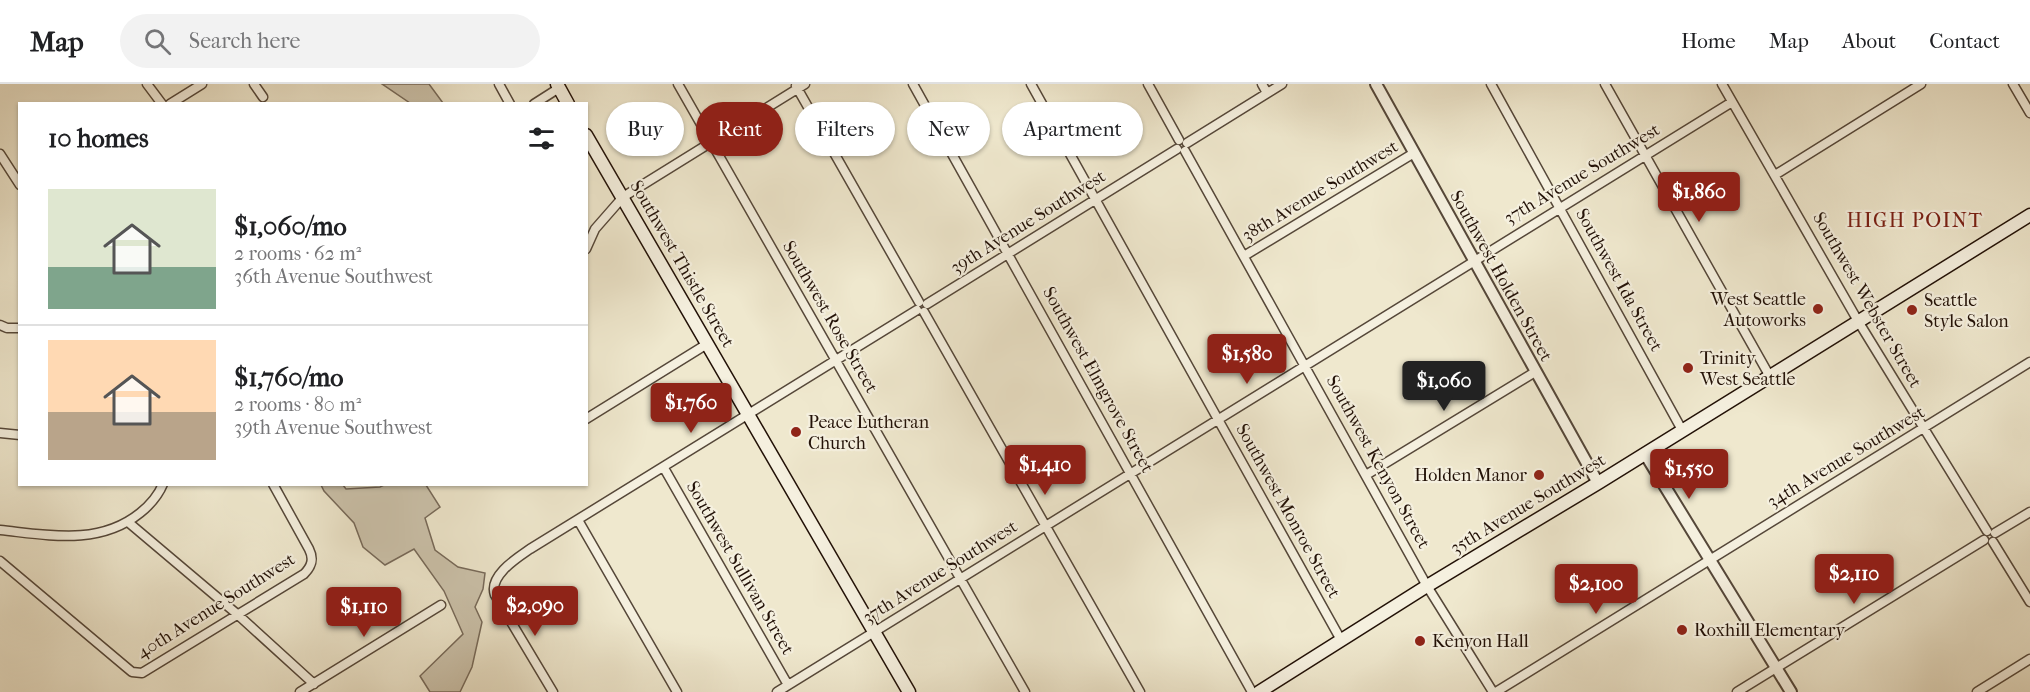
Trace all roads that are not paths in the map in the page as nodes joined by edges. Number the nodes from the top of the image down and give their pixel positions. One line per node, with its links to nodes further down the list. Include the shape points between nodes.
1 (147, 84): 21 (street)
2 (202, 84): 22 (street)
3 (254, 84): 20 (street)
4 (499, 84): 23 (street)
5 (678, 84): 29 (street, Southwest Rose Street)
6 (913, 84): 44 (street, Southwest Elmgrove Street)
7 (1031, 84): 40 (street, Southwest Monroe Street)
8 (1148, 84): 31 (street, Southwest Kenyon Street)
9 (1262, 84): 19 (street)
10 (1282, 84): 19 (street, 39th Avenue Southwest)
11 (1376, 84): 33 (street, Southwest Holden Street)
12 (1491, 84): 41 (street, Southwest Ida Street)
13 (1605, 84): 35 (street)
14 (1722, 84): 27 (street, Southwest Webster Street)
15 (2013, 84): 28 (street)
16 (1917, 85): 37 (street)
17 (558, 86): 24 (street); 25 (main road)
18 (799, 86): 26 (street); 47 (street)
19 (1267, 93): 31 (street, 39th Avenue Southwest)
20 (263, 97)
21 (160, 102)
22 (173, 102)
23 (509, 102)
24 (537, 102)
25 (567, 102)
26 (774, 102)
27 (1732, 102): 35 (street, 37th Avenue Southwest); 37 (street, Southwest Webster Street)
28 (2030, 113)
29 (696, 116)
30 (588, 138): 39 (main road, Southwest Thistle Street)
31 (1182, 146): 40 (street, 39th Avenue Southwest); 45 (street, Southwest Kenyon Street)
32 (696, 151): 39 (street)
33 (1414, 153): 45 (street, 38th Avenue Southwest); 46 (street, Southwest Holden Street)
34 (0, 154): 38 (street)
35 (1645, 155): 41 (street, 37th Avenue Southwest); 56 (street)
36 (719, 156): 52 (street, Southwest Rose Street)
37 (1775, 175): 48 (street, Southwest Webster Street)
38 (18, 182)
39 (622, 197): 43 (street, via 595,229); 51 (main road, Southwest Thistle Street)
40 (1096, 199): 44 (street, 39th Avenue Southwest); 59 (street, Southwest Monroe Street)
41 (1560, 208): 46 (street, 37th Avenue Southwest); 61 (street, Southwest Ida Street)
42 (2030, 215): 48 (main road, 35th Avenue Southwest)
43 (588, 245)
44 (1009, 253): 47 (street, 39th Avenue Southwest); 66 (street, Southwest Elmgrove Street)
45 (1244, 256): 54 (street, Southwest Kenyon Street)
46 (1473, 260): 54 (street, 37th Avenue Southwest); 55 (street, Southwest Holden Street)
47 (922, 307): 52 (street, 39th Avenue Southwest); 74 (street)
48 (1858, 321): 56 (main road, 35th Avenue Southwest); 60 (street, Southwest Webster Street)
49 (0, 325): 50 (street)
50 (18, 328)
51 (707, 344): 57 (main road, Southwest Thistle Street); 58 (street)
52 (835, 360): 57 (street, 39th Avenue Southwest); 79 (street, Southwest Rose Street)
53 (2030, 362): 60 (street, 34th Avenue Southwest)
54 (1305, 365): 59 (street, 37th Avenue Southwest); 67 (street, Southwest Kenyon Street)
55 (1535, 372): 67 (street); 68 (street, Southwest Holden Street)
56 (1769, 375): 61 (main road, 35th Avenue Southwest)
57 (748, 414): 65 (street, 39th Avenue Southwest); 84 (main road, Southwest Thistle Street)
58 (588, 418)
59 (1218, 418): 66 (street, 37th Avenue Southwest); 85 (street, Southwest Monroe Street)
60 (1924, 429): 76 (street, Southwest Webster Street); 77 (street, 34th Avenue Southwest)
61 (1682, 430): 64 (main road, 35th Avenue Southwest)
62 (0, 433): 63 (street)
63 (18, 435)
64 (1645, 454): 68 (main road, 35th Avenue Southwest); 77 (street)
65 (664, 468): 72 (street, 39th Avenue Southwest); 89 (street, Southwest Sullivan Street)
66 (1131, 474): 74 (street, 37th Avenue Southwest); 97 (street, Southwest Elmgrove Street)
67 (1366, 475): 80 (street, Southwest Kenyon Street)
68 (1598, 483): 80 (main road, 35th Avenue Southwest)
69 (162, 486): 73 (street, via 154,499)
70 (274, 486): 83 (street, 40th Avenue Southwest, via 312,554 311,566)
71 (2030, 512): 76 (street)
72 (578, 520): 91 (street, 39th Avenue Southwest, via 516,559 494,585 495,595); 92 (street)
73 (128, 522): 75 (street, via 87,536); 83 (street)
74 (1047, 525): 79 (street, 37th Avenue Southwest); 96 (street)
75 (0, 530)
76 (1990, 537): 81 (street, Southwest Webster Street); 87 (street)
77 (1710, 560): 87 (street); 99 (street, 34th Avenue Southwest)
78 (0, 561): 83 (street, 40th Avenue Southwest, via 137,673)
79 (961, 580): 84 (street, 37th Avenue Southwest); 95 (street, Southwest Rose Street)
80 (1427, 586): 85 (main road, 35th Avenue Southwest); 99 (street, Southwest Kenyon Street)
81 (2030, 602)
82 (441, 605): 88 (street)
83 (237, 614): 88 (street)
84 (875, 632): 89 (street, 37th Avenue Southwest); 94 (main road, Southwest Thistle Street)
85 (1341, 640): 98 (main road, 35th Avenue Southwest)
86 (2030, 659): 102 (street)
87 (1776, 669): 100 (street); 101 (street)
88 (314, 684): 90 (street)
89 (788, 685): 93 (street, 37th Avenue Southwest)
90 (300, 692)
91 (553, 692)
92 (677, 692)
93 (777, 692)
94 (909, 692)
95 (1025, 692)
96 (1140, 692)
97 (1252, 692)
98 (1260, 692)
99 (1494, 692)
100 (1737, 692)
101 (1791, 692)
102 (1977, 692)

